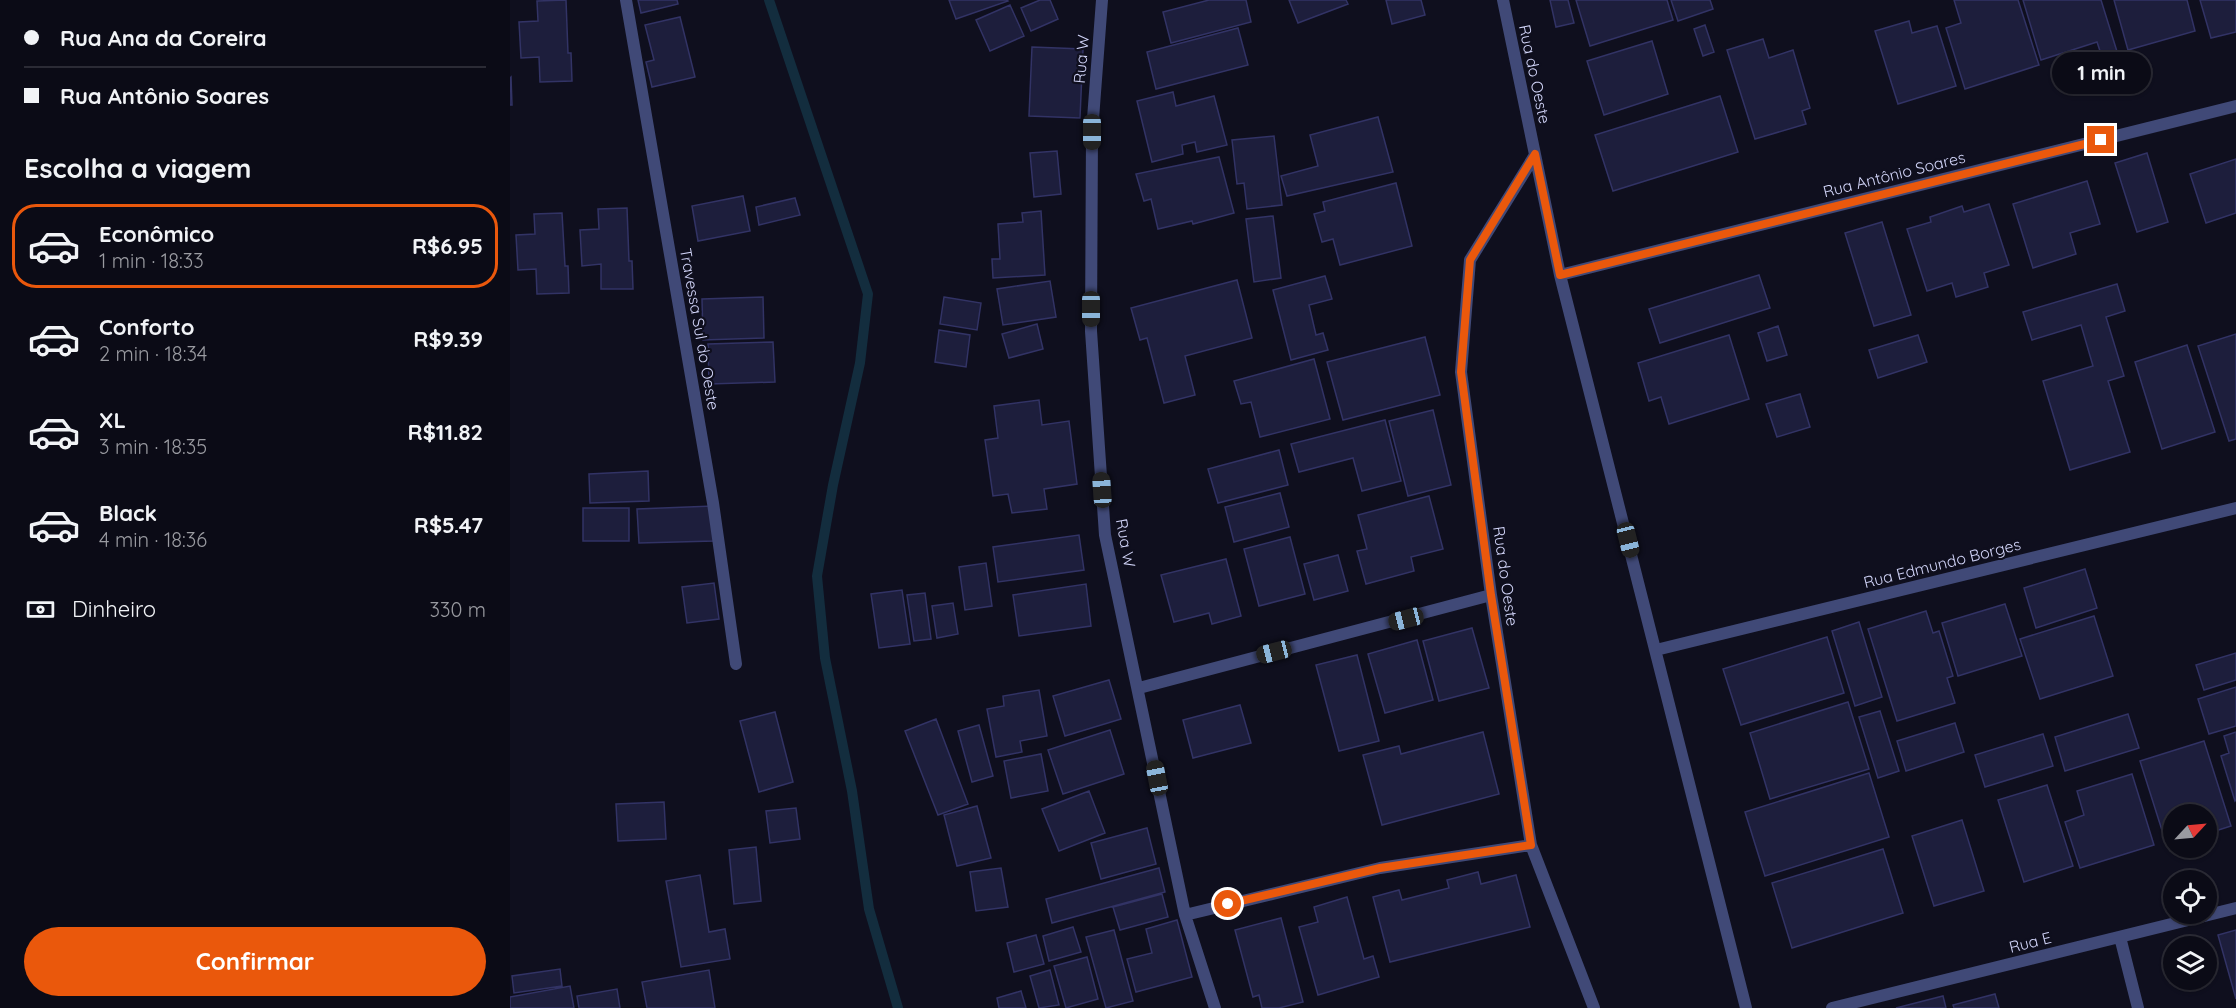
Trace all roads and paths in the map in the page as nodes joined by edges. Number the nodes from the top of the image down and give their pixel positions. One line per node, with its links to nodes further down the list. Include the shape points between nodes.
1 (626, 0): 10 (street, Travessa Sul do Oeste, via 713,503)
2 (1102, 0): 11 (street, Rua W, via 1092,132 1091,331 1105,536)
3 (1503, 0): 5 (street, Rua do Oeste)
4 (2236, 106): 6 (street, Rua Antônio Soares)
5 (1535, 154): 6 (street, Rua do Oeste); 8 (street, Rua do Oeste, via 1470,260 1461,372)
6 (1560, 275): 9 (street, Rua do Oeste)
7 (2236, 508): 9 (street, Rua Edmundo Borges)
8 (1491, 595): 11 (street); 12 (street, Rua do Oeste)
9 (1656, 650): 18 (street, Rua do Oeste)
10 (736, 664)
11 (1139, 688): 14 (street, Rua W)
12 (1531, 845): 14 (street, via 1380,868); 17 (street, Rua do Oeste)
13 (2236, 908): 15 (street, Rua E)
14 (1185, 915): 16 (street, Rua W)
15 (2120, 937): 19 (street, Rua E); 20 (street)
16 (1215, 1008)
17 (1594, 1008)
18 (1746, 1008)
19 (1832, 1008)
20 (2138, 1008)

